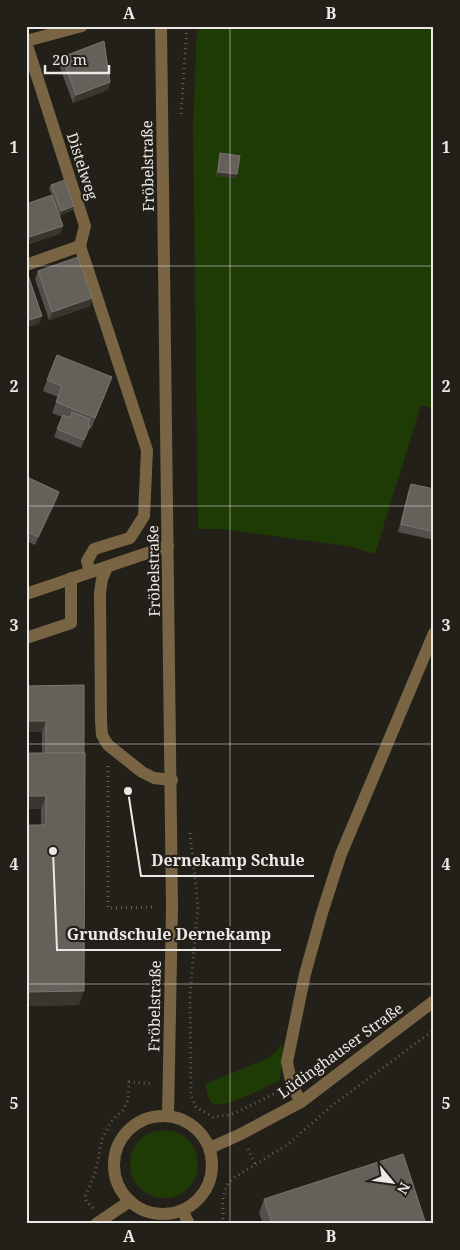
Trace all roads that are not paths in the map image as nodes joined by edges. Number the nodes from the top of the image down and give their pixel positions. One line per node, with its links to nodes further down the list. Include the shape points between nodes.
1 (82, 26): 3 (street)
2 (162, 26): 6 (street, Fröbelstraße)
3 (26, 42): 4 (street, Distelweg, via 85,226)
4 (80, 246): 5 (street); 8 (street, via 147,450 144,516 130,538 94,549 87,561)
5 (26, 265)
6 (168, 546): 7 (street); 13 (street, Fröbelstraße)
7 (108, 566): 8 (street); 13 (street, via 100,593 102,734 108,745 142,772 154,778)
8 (90, 572): 9 (street)
9 (71, 578): 10 (street); 12 (street, via 71,623)
10 (26, 594)
11 (434, 633): 15 (street, via 341,854 322,913 305,974 287,1062 292,1086)
12 (26, 638)
13 (172, 780): 16 (street, Fröbelstraße)
14 (434, 1001): 15 (street, Lüdinghauser Straße)
15 (301, 1102): 17 (street, Lüdinghauser Straße)
16 (168, 1116): 17 (street, via 186,1121 200,1132); 18 (street, via 148,1118 130,1128 118,1145 114,1165 118,1184)
17 (210, 1148): 19 (street, via 212,1167 208,1185 197,1200)
18 (130, 1201): 19 (street, via 146,1211 164,1214); 20 (street)
19 (182, 1210): 21 (street)
20 (100, 1221)
21 (189, 1224)

